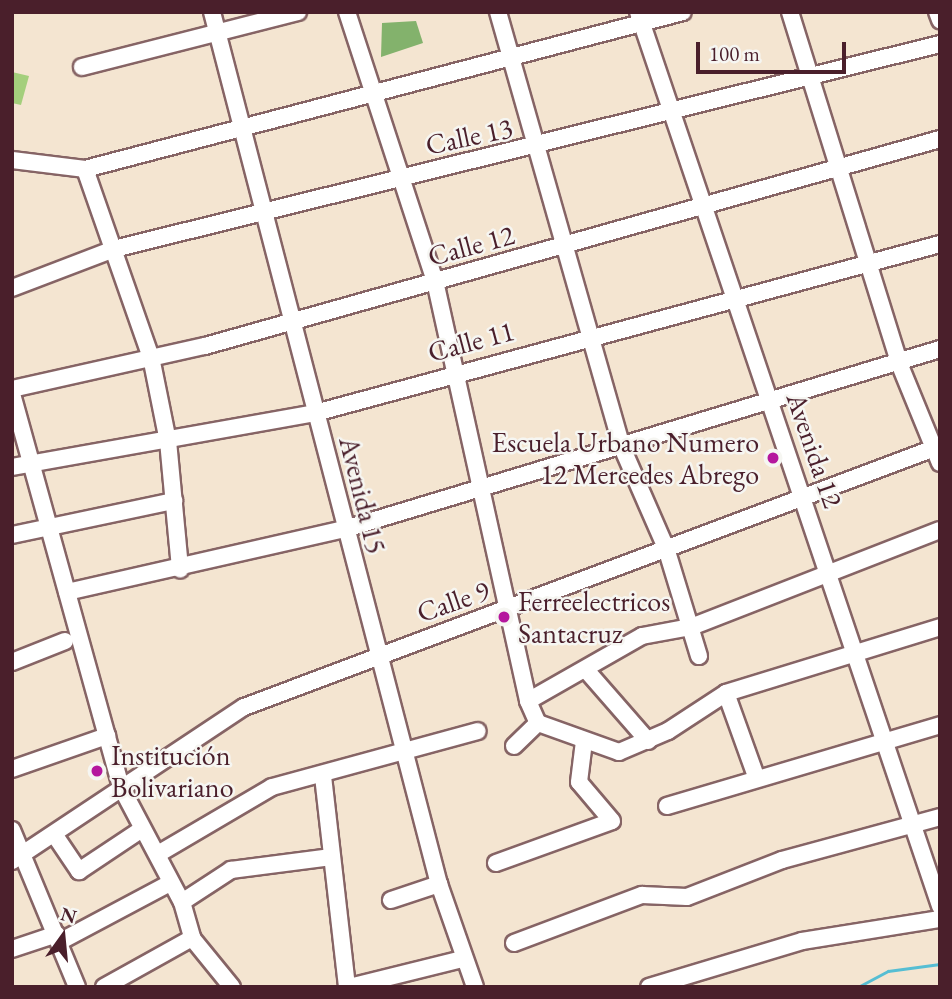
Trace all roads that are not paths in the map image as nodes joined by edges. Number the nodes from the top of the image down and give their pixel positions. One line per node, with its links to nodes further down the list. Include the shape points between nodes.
1 (212, 12): 10 (street, Avenida 15)
2 (298, 12): 10 (street)
3 (347, 12): 15 (street)
4 (498, 12): 12 (street)
5 (683, 12): 8 (street)
6 (790, 12): 14 (street)
7 (937, 12): 9 (street)
8 (640, 17): 12 (street); 16 (street, Avenida 12)
9 (940, 20)
10 (218, 32): 13 (street); 17 (street, Avenida 15)
11 (940, 44): 14 (street, Calle 13)
12 (512, 57): 15 (street); 19 (street)
13 (82, 66)
14 (812, 75): 16 (street, Calle 13); 21 (street)
15 (375, 94): 17 (street); 23 (street)
16 (672, 115): 19 (street, Calle 13); 24 (street, Avenida 12)
17 (242, 127): 22 (street); 25 (street, Avenida 15)
18 (940, 139): 21 (street, Calle 12)
19 (536, 148): 23 (street, Calle 13); 27 (street)
20 (12, 159): 22 (street)
21 (841, 165): 24 (street, Calle 12); 29 (street)
22 (85, 169): 28 (street)
23 (402, 178): 25 (street, Calle 13); 30 (street)
24 (704, 203): 27 (street, Calle 12); 32 (street, Avenida 12)
25 (264, 211): 28 (street, Calle 13); 33 (street, Avenida 15)
26 (940, 244): 29 (street, Calle 11)
27 (569, 246): 30 (street, Calle 12); 34 (street)
28 (114, 249): 31 (street, Calle 13); 36 (street)
29 (868, 263): 32 (street, Calle 11); 37 (street)
30 (435, 282): 33 (street, Calle 12); 38 (street)
31 (12, 288)
32 (736, 297): 34 (street, Calle 11); 41 (street, Avenida 12)
33 (292, 321): 36 (street, Calle 12); 42 (street, Avenida 15)
34 (589, 337): 38 (street, Calle 11); 44 (street)
35 (940, 349): 37 (street)
36 (151, 357): 39 (street, Calle 12); 43 (street)
37 (899, 363): 41 (street); 45 (street)
38 (456, 372): 42 (street, Calle 11); 48 (street)
39 (12, 389)
40 (12, 394): 46 (street)
41 (769, 399): 44 (street); 49 (street, Avenida 12)
42 (315, 413): 43 (street, Calle 11); 52 (street, Avenida 15)
43 (167, 441): 46 (street, Calle 11); 50 (street)
44 (621, 444): 48 (street); 55 (street)
45 (938, 452): 49 (street, Calle 9)
46 (31, 463): 47 (street, Calle 11); 51 (street)
47 (12, 467)
48 (480, 486): 52 (street); 59 (street)
49 (803, 494): 55 (street, Calle 9); 57 (street, Avenida 12)
50 (174, 501): 51 (street); 56 (street)
51 (49, 526): 54 (street); 58 (street)
52 (345, 528): 56 (street); 64 (street, Avenida 15)
53 (940, 530): 57 (street)
54 (12, 535)
55 (666, 548): 59 (street, Calle 9); 60 (street)
56 (180, 569): 58 (street)
57 (827, 576): 60 (street); 63 (street, Avenida 12)
58 (67, 592): 73 (street)
59 (508, 611): 64 (street, Calle 9); 69 (street)
60 (691, 627): 65 (street); 67 (street, via 642,636)
61 (940, 627): 63 (street)
62 (65, 641): 66 (street)
63 (856, 654): 68 (street); 74 (street, Avenida 12)
64 (377, 655): 78 (street, Avenida 15); 82 (street, Calle 9, via 244,707)
65 (699, 656)
66 (12, 662)
67 (587, 671): 69 (street); 75 (street)
68 (726, 693): 75 (street); 81 (street)
69 (528, 701): 70 (street)
70 (538, 723): 76 (street, via 568,729); 77 (street)
71 (940, 725): 74 (street)
72 (478, 731): 78 (street)
73 (107, 736): 79 (street); 82 (street)
74 (886, 740): 81 (street); 86 (street, Avenida 12)
75 (648, 741): 76 (street, via 619,752)
76 (584, 743): 94 (street, via 579,782 612,821)
77 (514, 746)
78 (408, 752): 80 (street); 96 (street, Avenida 15)
79 (14, 763)
80 (323, 776): 87 (street, via 272,787); 92 (street, via 333,824)
81 (757, 779): 84 (street)
82 (121, 787): 88 (street); 90 (street, Calle 9)
83 (233, 794): 87 (street)
84 (667, 806)
85 (940, 817): 86 (street)
86 (916, 824): 99 (street, Avenida 12); 103 (street, via 782,859 687,897 642,895)
87 (209, 828): 91 (street)
88 (142, 829): 90 (street, via 79,872); 91 (street)
89 (12, 830): 93 (street)
90 (54, 834): 93 (street, Calle 9)
91 (158, 854): 95 (street)
92 (331, 857): 98 (street, via 231,870); 110 (street)
93 (18, 858): 101 (street)
94 (496, 863)
95 (170, 883): 98 (street); 101 (street)
96 (439, 884): 97 (street); 105 (street, Avenida 15)
97 (391, 900)
98 (182, 902): 102 (street)
99 (940, 906)
100 (940, 919): 106 (street, via 802,941)
101 (59, 937): 104 (street); 107 (street)
102 (192, 938): 108 (street); 109 (street)
103 (514, 943)
104 (12, 949)
105 (462, 959): 110 (street); 111 (street, Avenida 15)
106 (683, 983): 112 (street)
107 (77, 987)
108 (104, 987)
109 (232, 987)
110 (348, 987)
111 (475, 987)
112 (649, 987)

